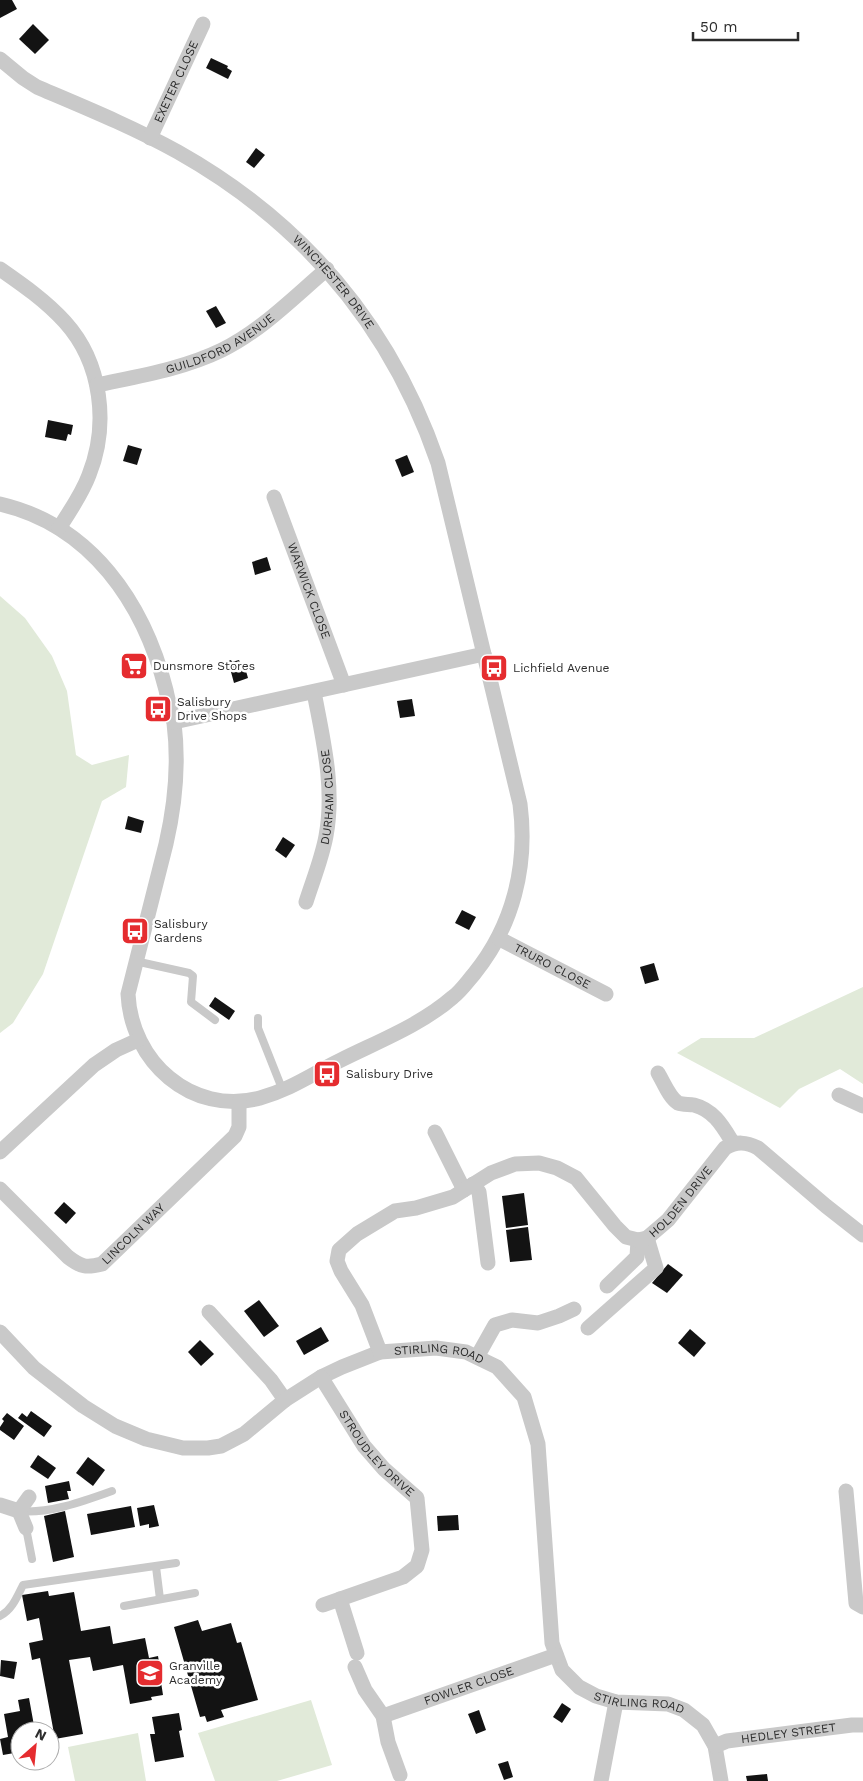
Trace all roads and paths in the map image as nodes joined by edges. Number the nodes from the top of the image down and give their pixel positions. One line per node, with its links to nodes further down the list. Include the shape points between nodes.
1 (204, 24): 3 (street, EXETER CLOSE)
2 (0, 59): 3 (street, WINCHESTER DRIVE, via 37,86)
3 (150, 138): 5 (street, WINCHESTER DRIVE, via 198,164 261,207)
4 (0, 269): 6 (street, via 36,295 66,323 88,359)
5 (327, 269): 6 (street, GUILDFORD AVENUE, via 253,331 223,350 187,365); 10 (street, WINCHESTER DRIVE, via 383,345 407,386 429,437)
6 (97, 385): 9 (street, via 100,421 96,453 81,493)
7 (274, 497): 11 (street, WARWICK CLOSE)
8 (0, 504): 9 (street)
9 (58, 528): 13 (street, via 91,552 104,566 139,616 157,660)
10 (484, 654): 11 (street); 15 (street, via 520,804 523,836 515,892)
11 (344, 685): 12 (street)
12 (314, 692): 13 (street); 14 (street, DURHAM CLOSE, via 327,758 329,808 326,837)
13 (174, 722): 16 (street, via 176,777 171,825)
14 (306, 902)
15 (498, 938): 17 (street, TRURO CLOSE); 22 (street, via 469,980 437,1009 392,1036)
16 (135, 961): 19 (lane, via 194,976 192,1002); 20 (street, via 128,994 131,1020)
17 (606, 994)
18 (258, 1018): 22 (lane, via 258,1028)
19 (215, 1020)
20 (138, 1040): 24 (street, via 163,1073 192,1093 215,1100); 28 (street, via 94,1065)
21 (658, 1073): 27 (street, via 679,1104 695,1105 709,1111 720,1121)
22 (283, 1091): 24 (street)
23 (839, 1095): 25 (street)
24 (239, 1102): 30 (street, LINCOLN WAY, via 240,1127 235,1136 102,1264 79,1266)
25 (863, 1106)
26 (435, 1132): 29 (street)
27 (733, 1143): 31 (street, via 743,1142 758,1148); 32 (street, HOLDEN DRIVE, via 725,1148 668,1220)
28 (0, 1152)
29 (469, 1187): 32 (street, HOLDEN DRIVE, via 514,1164 539,1163 558,1168 576,1178 626,1237); 33 (street, via 479,1192); 39 (street, HOLDEN DRIVE, via 453,1197 396,1211 339,1250 337,1262 362,1305)
30 (0, 1189)
31 (863, 1235)
32 (643, 1239): 34 (street, via 637,1257); 37 (street, via 656,1268)
33 (488, 1263)
34 (608, 1286)
35 (574, 1309): 40 (street, via 538,1323 512,1320 495,1325)
36 (209, 1312): 42 (street)
37 (588, 1328)
38 (0, 1332): 42 (street, STIRLING ROAD, via 34,1368 83,1406 115,1426 146,1439 183,1448 221,1446 244,1434)
39 (380, 1352): 40 (street, STIRLING ROAD, via 436,1348 466,1352); 41 (street, STIRLING ROAD)
40 (477, 1357): 59 (street, STIRLING ROAD, via 496,1367 524,1398 538,1444 552,1643)
41 (321, 1377): 42 (street, STIRLING ROAD); 54 (street, STROUDLEY DRIVE, via 364,1446 384,1470 417,1498 422,1550 417,1566 403,1576)
42 (285, 1400)
43 (112, 1491): 47 (lane, via 79,1503 33,1512)
44 (846, 1491): 57 (street, via 856,1603)
45 (29, 1497): 47 (street)
46 (0, 1505): 47 (street)
47 (18, 1510): 48 (street)
48 (26, 1528): 49 (lane)
49 (32, 1559)
50 (176, 1563): 51 (lane)
51 (156, 1567): 53 (lane); 58 (lane, via 23,1585 12,1607)
52 (196, 1593): 53 (lane)
53 (160, 1599): 56 (lane)
54 (340, 1599): 55 (street, STROUDLEY DRIVE); 61 (street, via 365,1690)
55 (323, 1605)
56 (124, 1606)
57 (863, 1607)
58 (0, 1616)
59 (556, 1655): 60 (street, STIRLING ROAD, via 562,1670 580,1687); 61 (street, FOWLER CLOSE)
60 (616, 1702): 63 (street, STIRLING ROAD, via 668,1704 684,1710 703,1725); 65 (street)
61 (383, 1716): 64 (street)
62 (863, 1725): 63 (street, HEDLEY STREET, via 728,1741)
63 (714, 1746): 66 (street, STIRLING ROAD)
64 (400, 1775)
65 (601, 1781)
66 (721, 1781)

